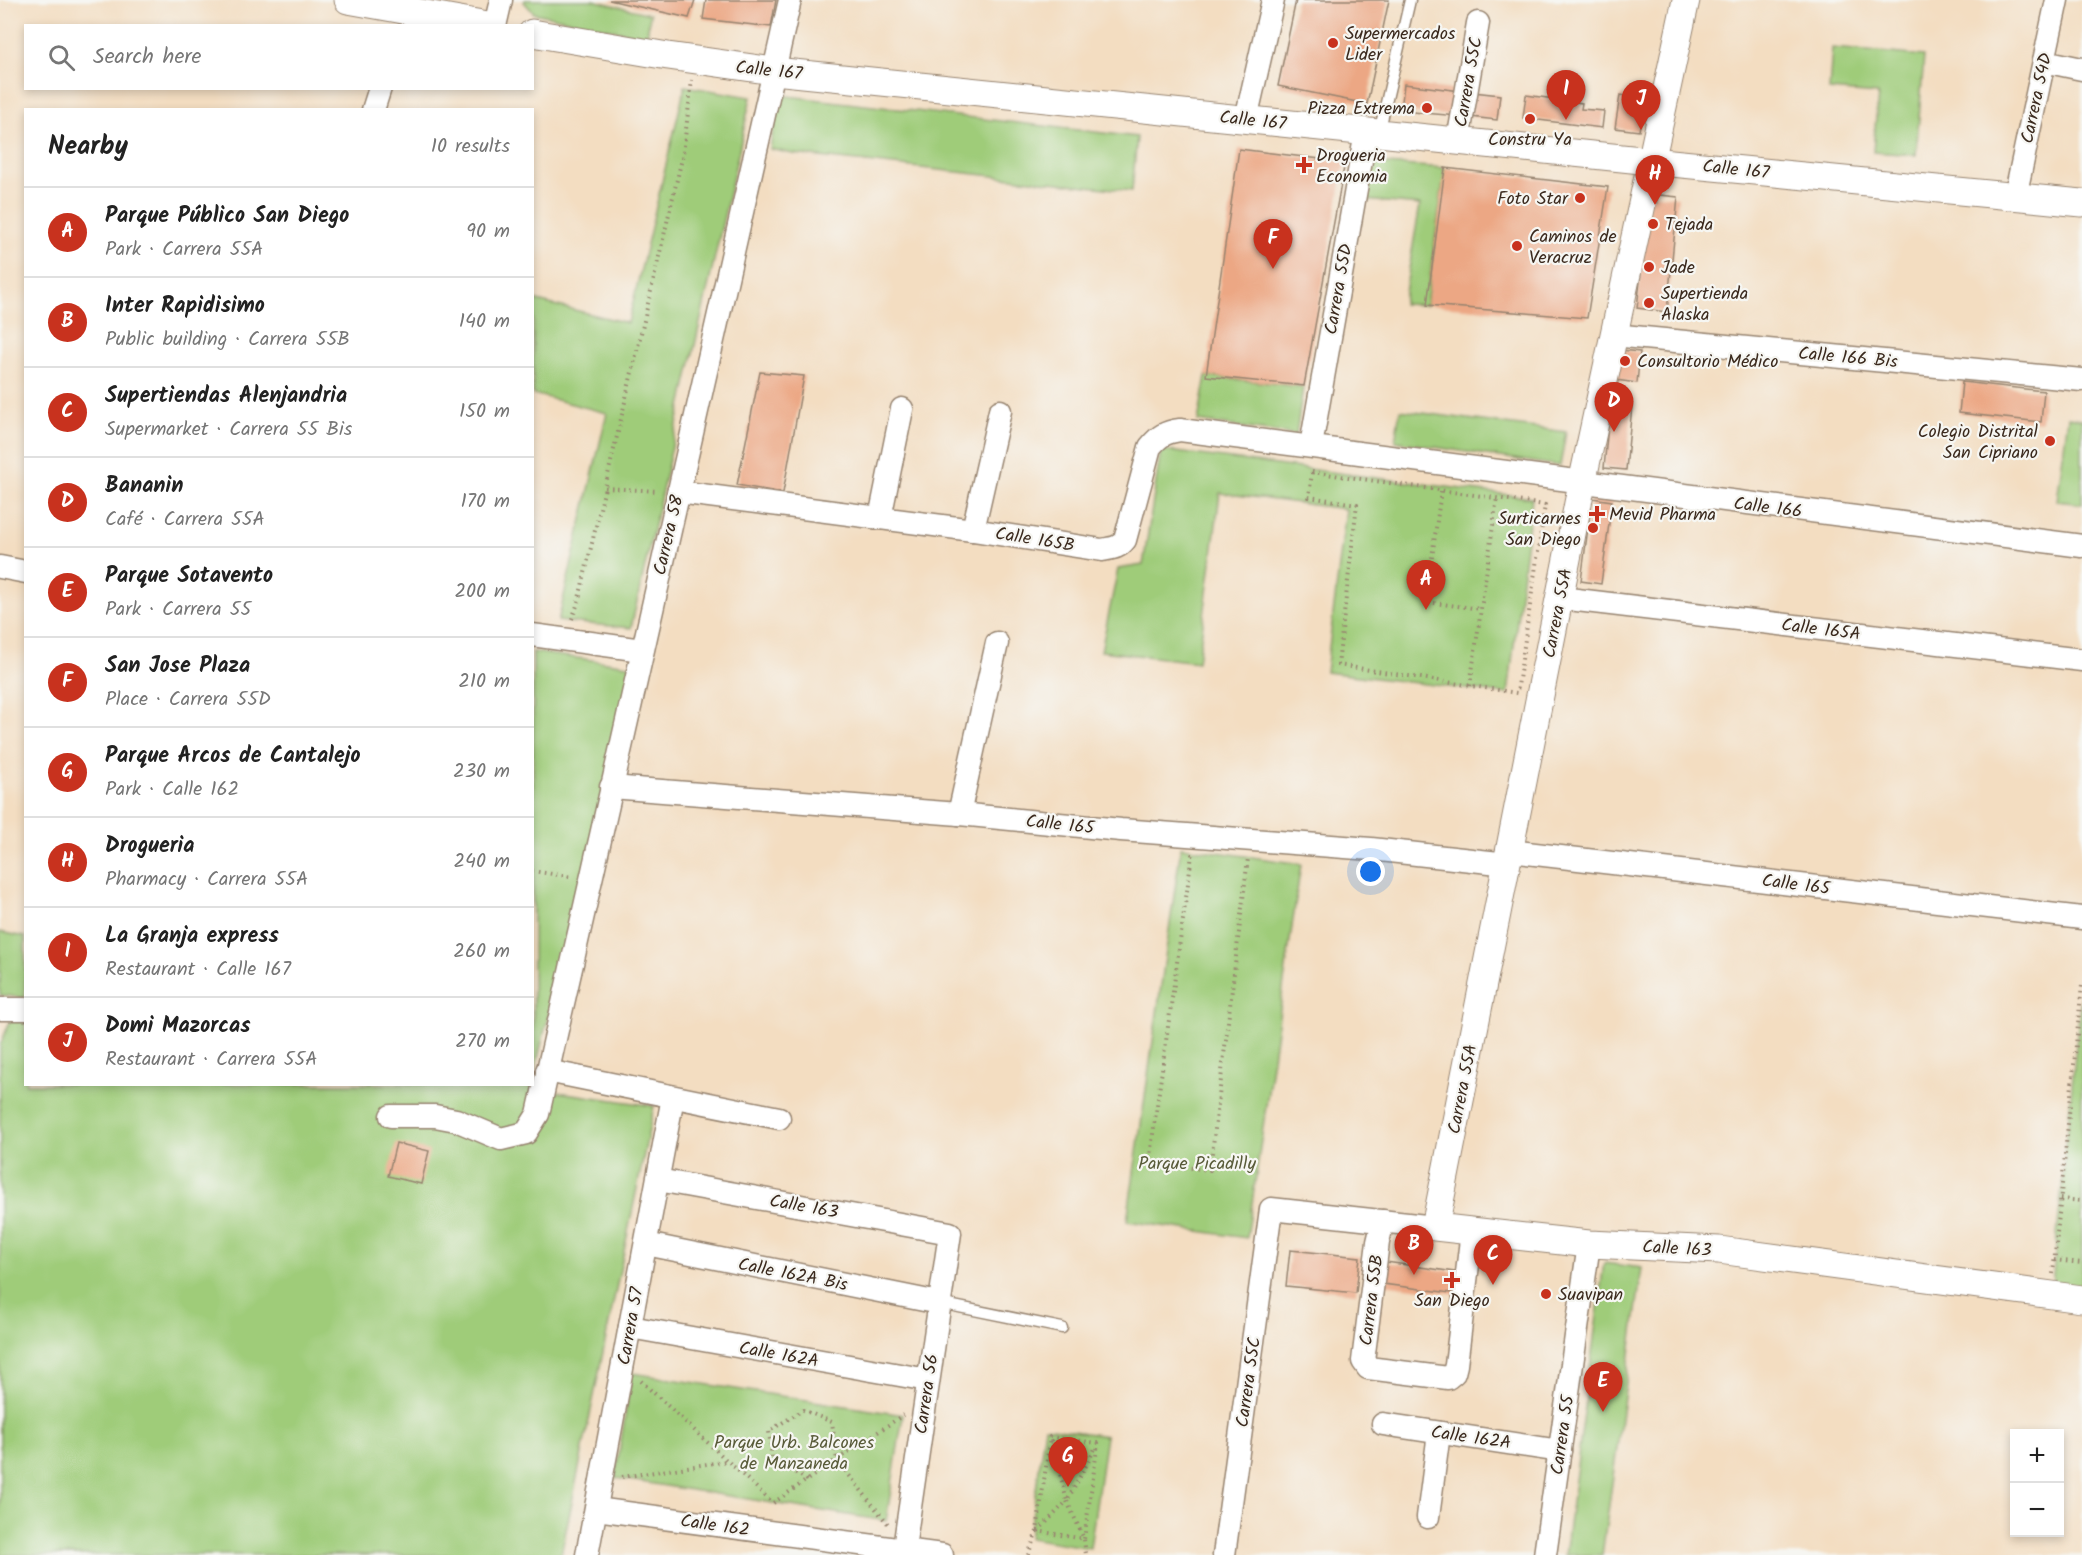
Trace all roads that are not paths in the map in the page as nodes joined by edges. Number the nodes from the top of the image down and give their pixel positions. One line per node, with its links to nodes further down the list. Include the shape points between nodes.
1 (348, 0): 8 (street)
2 (501, 0): 11 (street)
3 (790, 0): 15 (street, Carrera 58)
4 (1273, 0): 18 (street)
5 (1410, 0): 19 (lane)
6 (1686, 0): 21 (street, Carrera 55A)
7 (2057, 0): 13 (street, Carrera 54D)
8 (403, 18): 10 (street)
9 (1478, 22): 20 (street, Carrera 55C)
10 (471, 24)
11 (495, 24)
12 (534, 33): 15 (street, Calle 167)
13 (2044, 62): 14 (street); 22 (street, Carrera 54D)
14 (2082, 69)
15 (774, 71): 18 (street, Calle 167); 30 (street, Carrera 58)
16 (379, 90): 17 (street)
17 (374, 108)
18 (1246, 119): 19 (street, Calle 167)
19 (1373, 132): 20 (street, Calle 167); 28 (street, Carrera 55D)
20 (1458, 141): 21 (street, Calle 167)
21 (1650, 161): 22 (street, Calle 167); 24 (street, Carrera 55A)
22 (2015, 196): 23 (street, Calle 167)
23 (2082, 203)
24 (1613, 335): 25 (street, Calle 166 Bis); 29 (street, Carrera 55A)
25 (2082, 380)
26 (902, 409): 31 (street)
27 (1000, 411): 32 (street)
28 (1311, 446): 29 (street, Calle 166); 32 (street, Calle 165B, via 1167,431 1150,447 1125,540 1113,548)
29 (1582, 483): 33 (street, Calle 166); 36 (street, Carrera 55A)
30 (678, 492): 31 (street, Calle 165B); 39 (street, Carrera 58)
31 (880, 518): 32 (street, Calle 165B)
32 (973, 530)
33 (2082, 546)
34 (0, 567): 35 (street)
35 (24, 572)
36 (1560, 598): 40 (street, Calle 165A); 43 (street, Carrera 55A)
37 (534, 635): 39 (street)
38 (997, 643): 42 (street)
39 (642, 650): 41 (street, Carrera 58)
40 (2082, 660)
41 (611, 787): 42 (street, Calle 165); 47 (street, Carrera 58)
42 (959, 814): 43 (street, Calle 165, via 1251,841)
43 (1509, 857): 44 (street, Calle 165); 54 (street, Carrera 55A)
44 (2082, 918)
45 (0, 1009): 46 (street)
46 (24, 1009)
47 (547, 1071): 48 (street); 49 (street, Carrera 58, via 538,1114 526,1133 501,1139 456,1120)
48 (673, 1097): 50 (street); 51 (street, Carrera 57)
49 (391, 1116)
50 (778, 1118)
51 (658, 1179): 56 (street, Calle 163); 57 (street, Carrera 57)
52 (1271, 1209): 53 (street, Calle 163); 72 (street, Carrera 55C)
53 (1383, 1221): 54 (street, Calle 163); 55 (street, Carrera 55B, via 1364,1365 1448,1378 1456,1365)
54 (1435, 1227): 55 (street, Calle 163)
55 (1472, 1231): 58 (street, Calle 163)
56 (950, 1233): 60 (street, Carrera 56)
57 (646, 1244): 60 (street, Calle 162A Bis); 61 (street, Carrera 57)
58 (1589, 1244): 59 (street, Calle 163, via 1719,1251); 66 (street, Carrera 55)
59 (2082, 1299)
60 (939, 1304): 62 (lane); 63 (street, Carrera 56)
61 (630, 1327): 63 (street, Calle 162A); 67 (street, Carrera 57)
62 (1062, 1328)
63 (928, 1380): 69 (street, Carrera 56)
64 (1383, 1424): 65 (street, Calle 162A)
65 (1440, 1433): 66 (street, Calle 162A); 68 (street)
66 (1560, 1451): 73 (street, Carrera 55)
67 (596, 1509): 69 (street, Calle 162); 70 (street, Carrera 57)
68 (1428, 1517)
69 (903, 1552): 71 (street, Calle 162)
70 (587, 1555)
71 (942, 1555)
72 (1224, 1555)
73 (1545, 1555)

